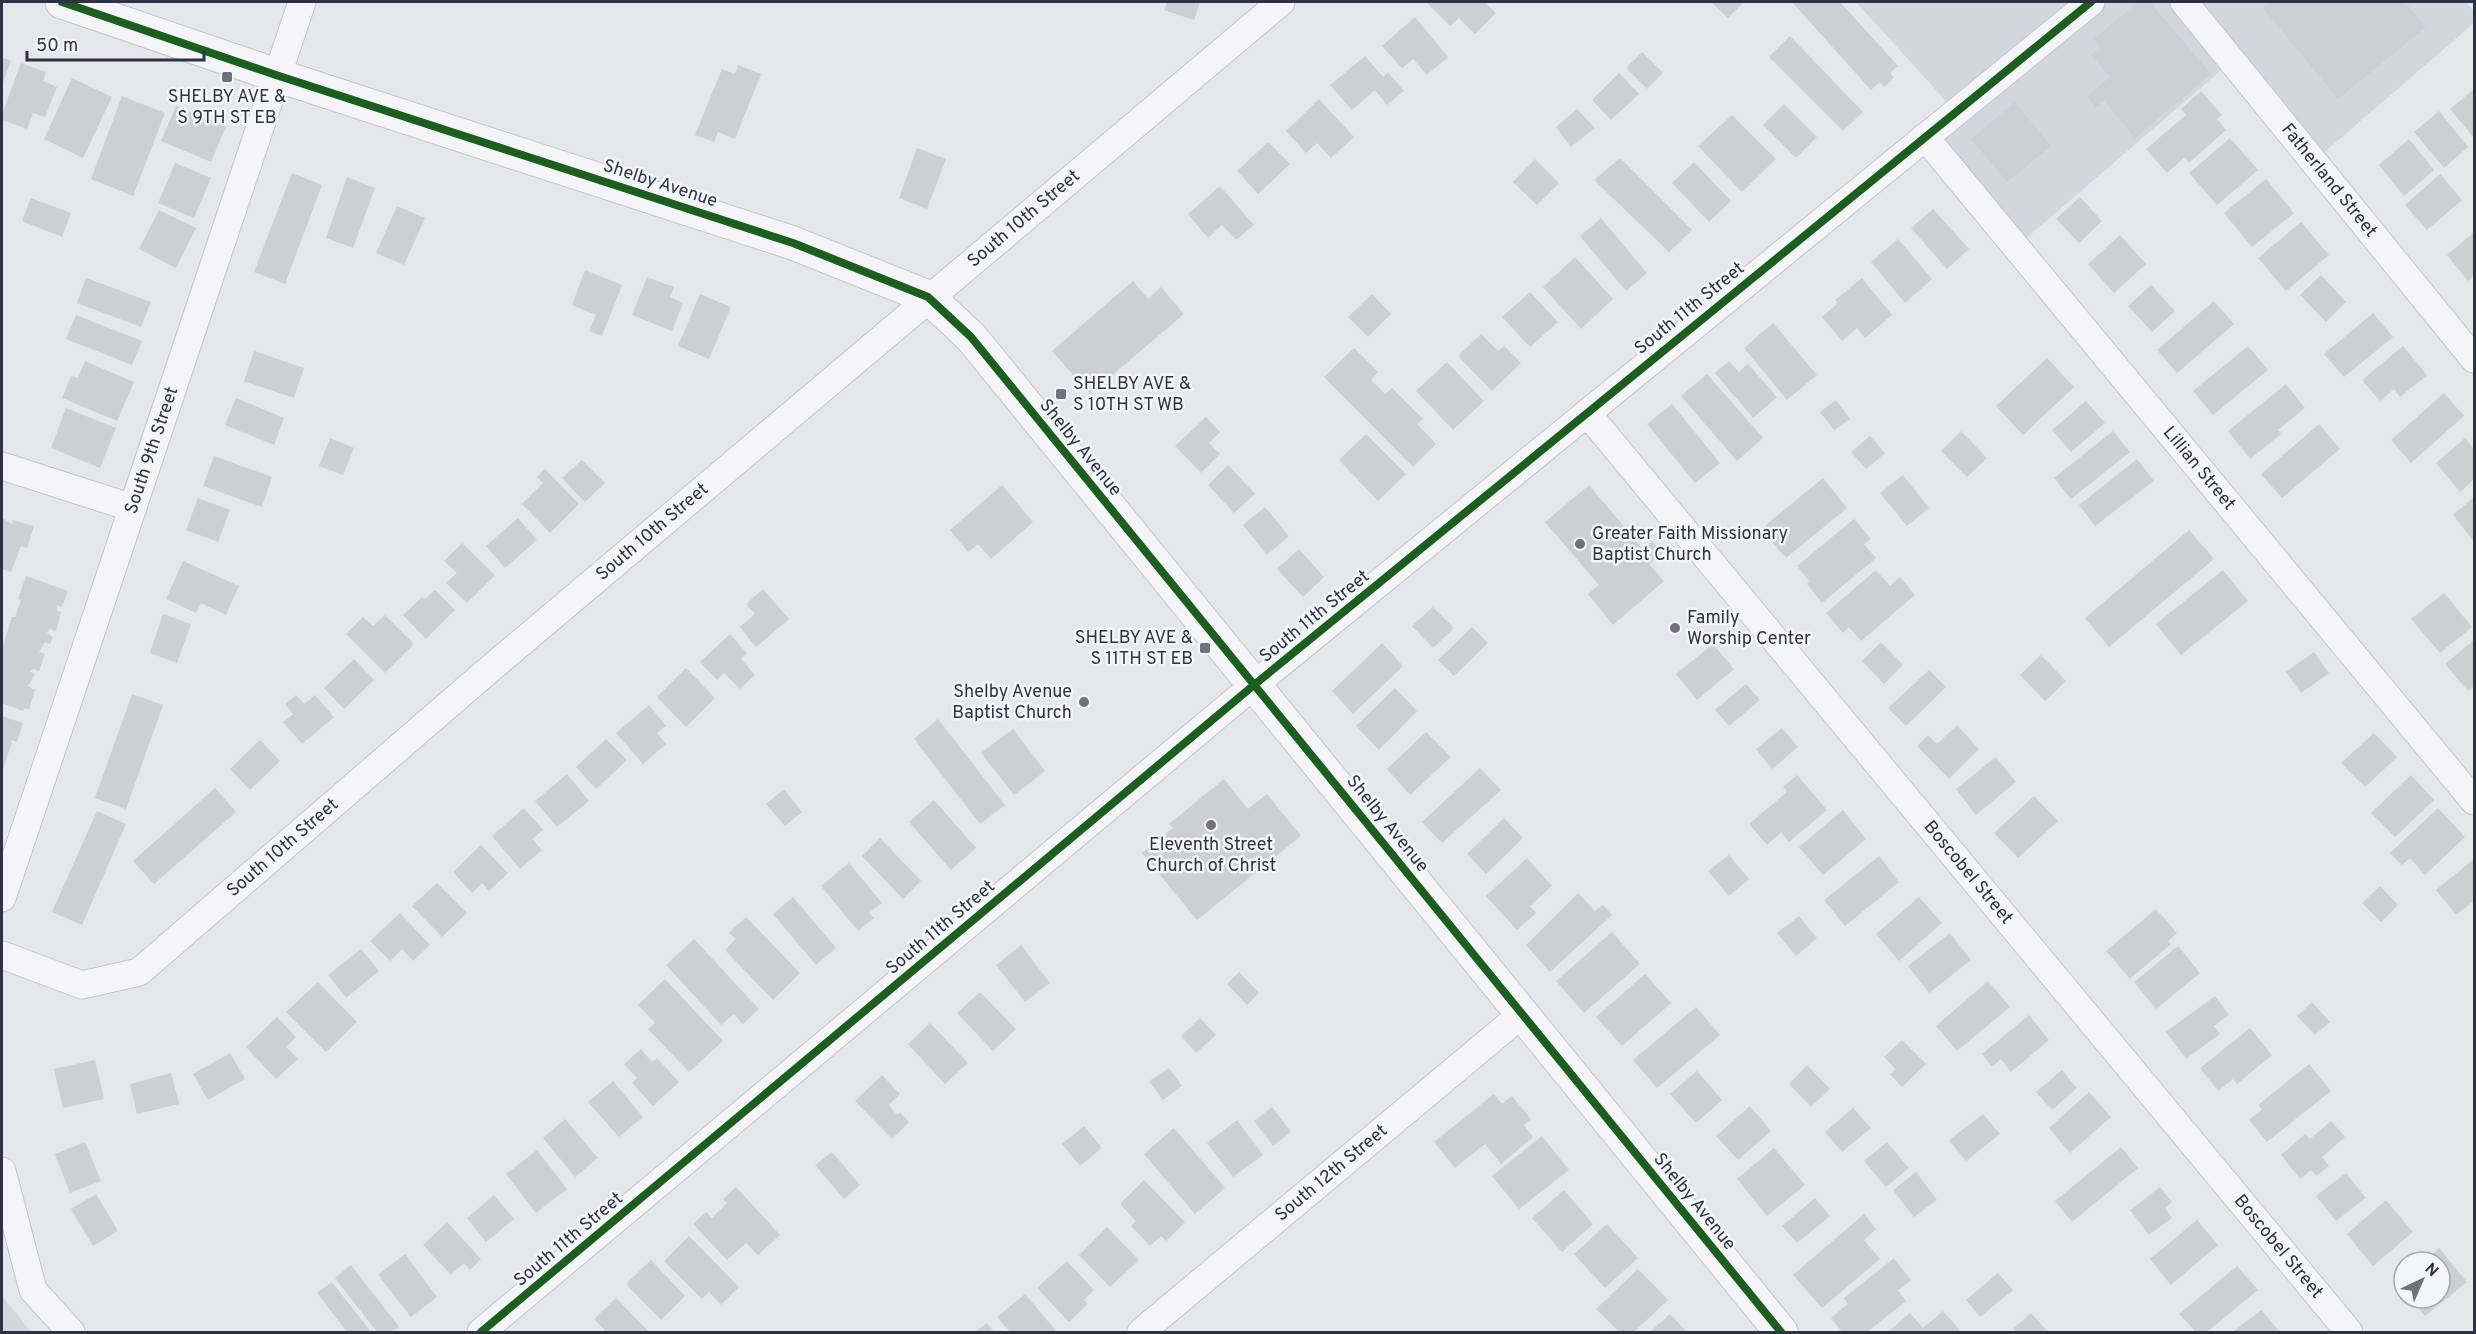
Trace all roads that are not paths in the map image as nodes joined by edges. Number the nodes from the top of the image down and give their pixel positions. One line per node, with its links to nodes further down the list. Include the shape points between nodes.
1 (62, 2): 6 (street, Shelby Avenue)
2 (302, 2): 6 (street, South 9th Street)
3 (1281, 2): 8 (street, South 10th Street)
4 (2091, 2): 7 (street, South 11th Street)
5 (2184, 2): 9 (street, Fatherland Street)
6 (276, 75): 8 (street, Shelby Avenue, via 793,243); 12 (street, South 9th Street)
7 (1925, 137): 10 (street, South 11th Street); 14 (street, Lillian Street)
8 (928, 297): 13 (street, Shelby Avenue, via 971,337); 16 (street, South 10th Street, via 139,972 82,986)
9 (2475, 359)
10 (1587, 413): 13 (street, South 11th Street); 23 (street, Boscobel Street)
11 (2, 466): 12 (street)
12 (133, 508): 15 (street, South 9th Street)
13 (1254, 685): 17 (street, Shelby Avenue); 20 (street, South 11th Street)
14 (2475, 801)
15 (2, 898)
16 (2, 955)
17 (1522, 1014): 21 (street, South 12th Street); 22 (street, Shelby Avenue)
18 (2, 1171): 19 (street, via 33,1290)
19 (71, 1332)
20 (482, 1332)
21 (1141, 1332)
22 (1781, 1332)
23 (2349, 1332)

